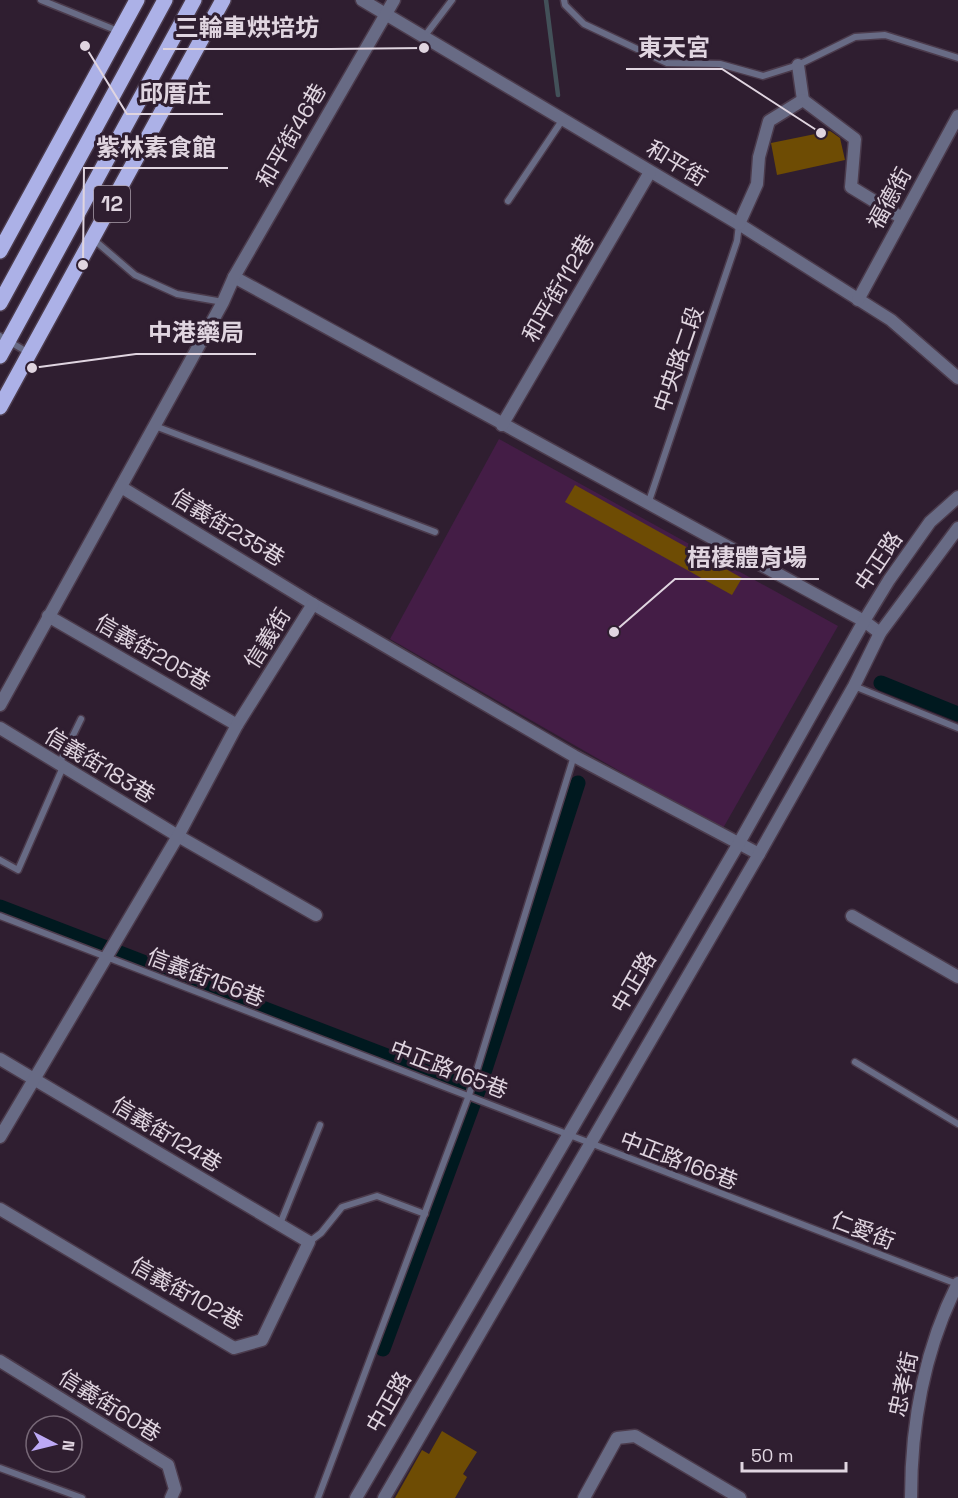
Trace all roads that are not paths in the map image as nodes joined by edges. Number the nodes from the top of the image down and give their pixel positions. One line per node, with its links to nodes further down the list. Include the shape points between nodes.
1 (41, 0): 11 (lane)
2 (137, 0): 11 (main road)
3 (165, 0): 27 (main road, 12)
4 (194, 0): 28 (main road, 12)
5 (223, 0): 22 (main road, 12)
6 (362, 0): 10 (street, 和平街)
7 (394, 0): 10 (street, 和平街46巷)
8 (452, 0): 12 (lane)
9 (564, 0): 14 (lane, via 584,24 667,63 720,64 763,76)
10 (384, 15): 12 (street, 和平街); 24 (street, 和平街46巷)
11 (119, 32): 23 (main road)
12 (424, 37): 16 (street, 和平街)
13 (958, 58): 14 (lane, via 885,35 855,37)
14 (798, 65): 15 (street)
15 (803, 99): 20 (street, via 855,139 851,187); 21 (street, via 769,121 759,157 757,184)
16 (563, 119): 18 (street, 和平街); 19 (lane)
17 (957, 120): 20 (street, 福德街)
18 (650, 172): 21 (street, 和平街); 33 (street, 和平街112巷)
19 (508, 201)
20 (902, 218): 25 (street, 福德街)
21 (739, 224): 25 (street, 和平街); 37 (lane, 中央路二段, via 737,241)
22 (93, 238): 26 (lane, via 135,274 177,294); 29 (main road, 12)
23 (0, 251)
24 (234, 277): 26 (street, 和平街46巷); 33 (street)
25 (858, 300): 31 (street, 和平街, via 891,321)
26 (223, 302): 34 (street, 和平街46巷)
27 (0, 303)
28 (4, 338): 29 (lane); 30 (main road, 12)
29 (30, 354): 32 (main road, 12)
30 (0, 356)
31 (958, 378)
32 (0, 407)
33 (502, 425): 37 (street)
34 (155, 426): 35 (street, 和平街46巷); 39 (lane)
35 (121, 487): 40 (street, 信義街235巷); 41 (street, 和平街46巷)
36 (958, 497): 42 (street, 中正路, via 930,522)
37 (648, 504): 42 (street)
38 (958, 528): 43 (street, 中正路)
39 (435, 532)
40 (313, 604): 47 (street, 信義街); 50 (street, 信義街)
41 (48, 615): 45 (street); 47 (street, 信義街205巷)
42 (864, 621): 43 (street); 53 (street, 中正路)
43 (880, 633): 44 (street, 中正路)
44 (854, 686): 48 (lane); 54 (street, 中正路)
45 (0, 705)
46 (81, 719): 51 (lane)
47 (237, 725): 52 (street, 信義街)
48 (958, 728)
49 (0, 729): 51 (street, 信義街183巷)
50 (574, 756): 53 (street, 信義街); 65 (lane)
51 (61, 766): 52 (street, 信義街183巷); 55 (lane, via 18,870)
52 (178, 836): 56 (street, 信義街183巷); 59 (street, 信義街)
53 (739, 843): 54 (street, 信義街); 68 (street, 中正路)
54 (759, 854): 70 (street, 中正路)
55 (0, 860)
56 (316, 915)
57 (0, 916): 59 (lane, 信義街156巷)
58 (852, 916): 60 (street)
59 (105, 957): 61 (lane, 信義街156巷); 64 (street, 信義街)
60 (958, 977)
61 (294, 1031): 65 (lane, 中正路165巷)
62 (0, 1059): 64 (street, 信義街124巷)
63 (855, 1062): 66 (lane)
64 (33, 1079): 69 (street, 信義街); 74 (street, 信義街124巷)
65 (469, 1095): 68 (lane, 中正路165巷); 73 (lane)
66 (958, 1124)
67 (320, 1125): 74 (lane)
68 (568, 1136): 70 (lane, 中正路165巷); 82 (street, 中正路)
69 (0, 1137)
70 (590, 1144): 71 (lane, 中正路166巷); 83 (street, 中正路)
71 (756, 1208): 76 (lane, 仁愛街)
72 (0, 1209): 75 (street, 信義街102巷, via 234,1348 262,1340)
73 (425, 1214): 75 (lane, via 377,1196 342,1207); 81 (lane)
74 (280, 1225): 75 (street, 信義街124巷)
75 (309, 1242)
76 (958, 1284): 86 (street, 忠孝街, via 922,1380 911,1455)
77 (0, 1361): 80 (street, 信義街60巷, via 168,1465 175,1489)
78 (0, 1468): 79 (lane)
79 (82, 1498)
80 (171, 1498)
81 (318, 1498)
82 (356, 1498)
83 (384, 1498)
84 (584, 1498): 85 (street, via 617,1438 635,1436)
85 (740, 1498)
86 (911, 1498)

